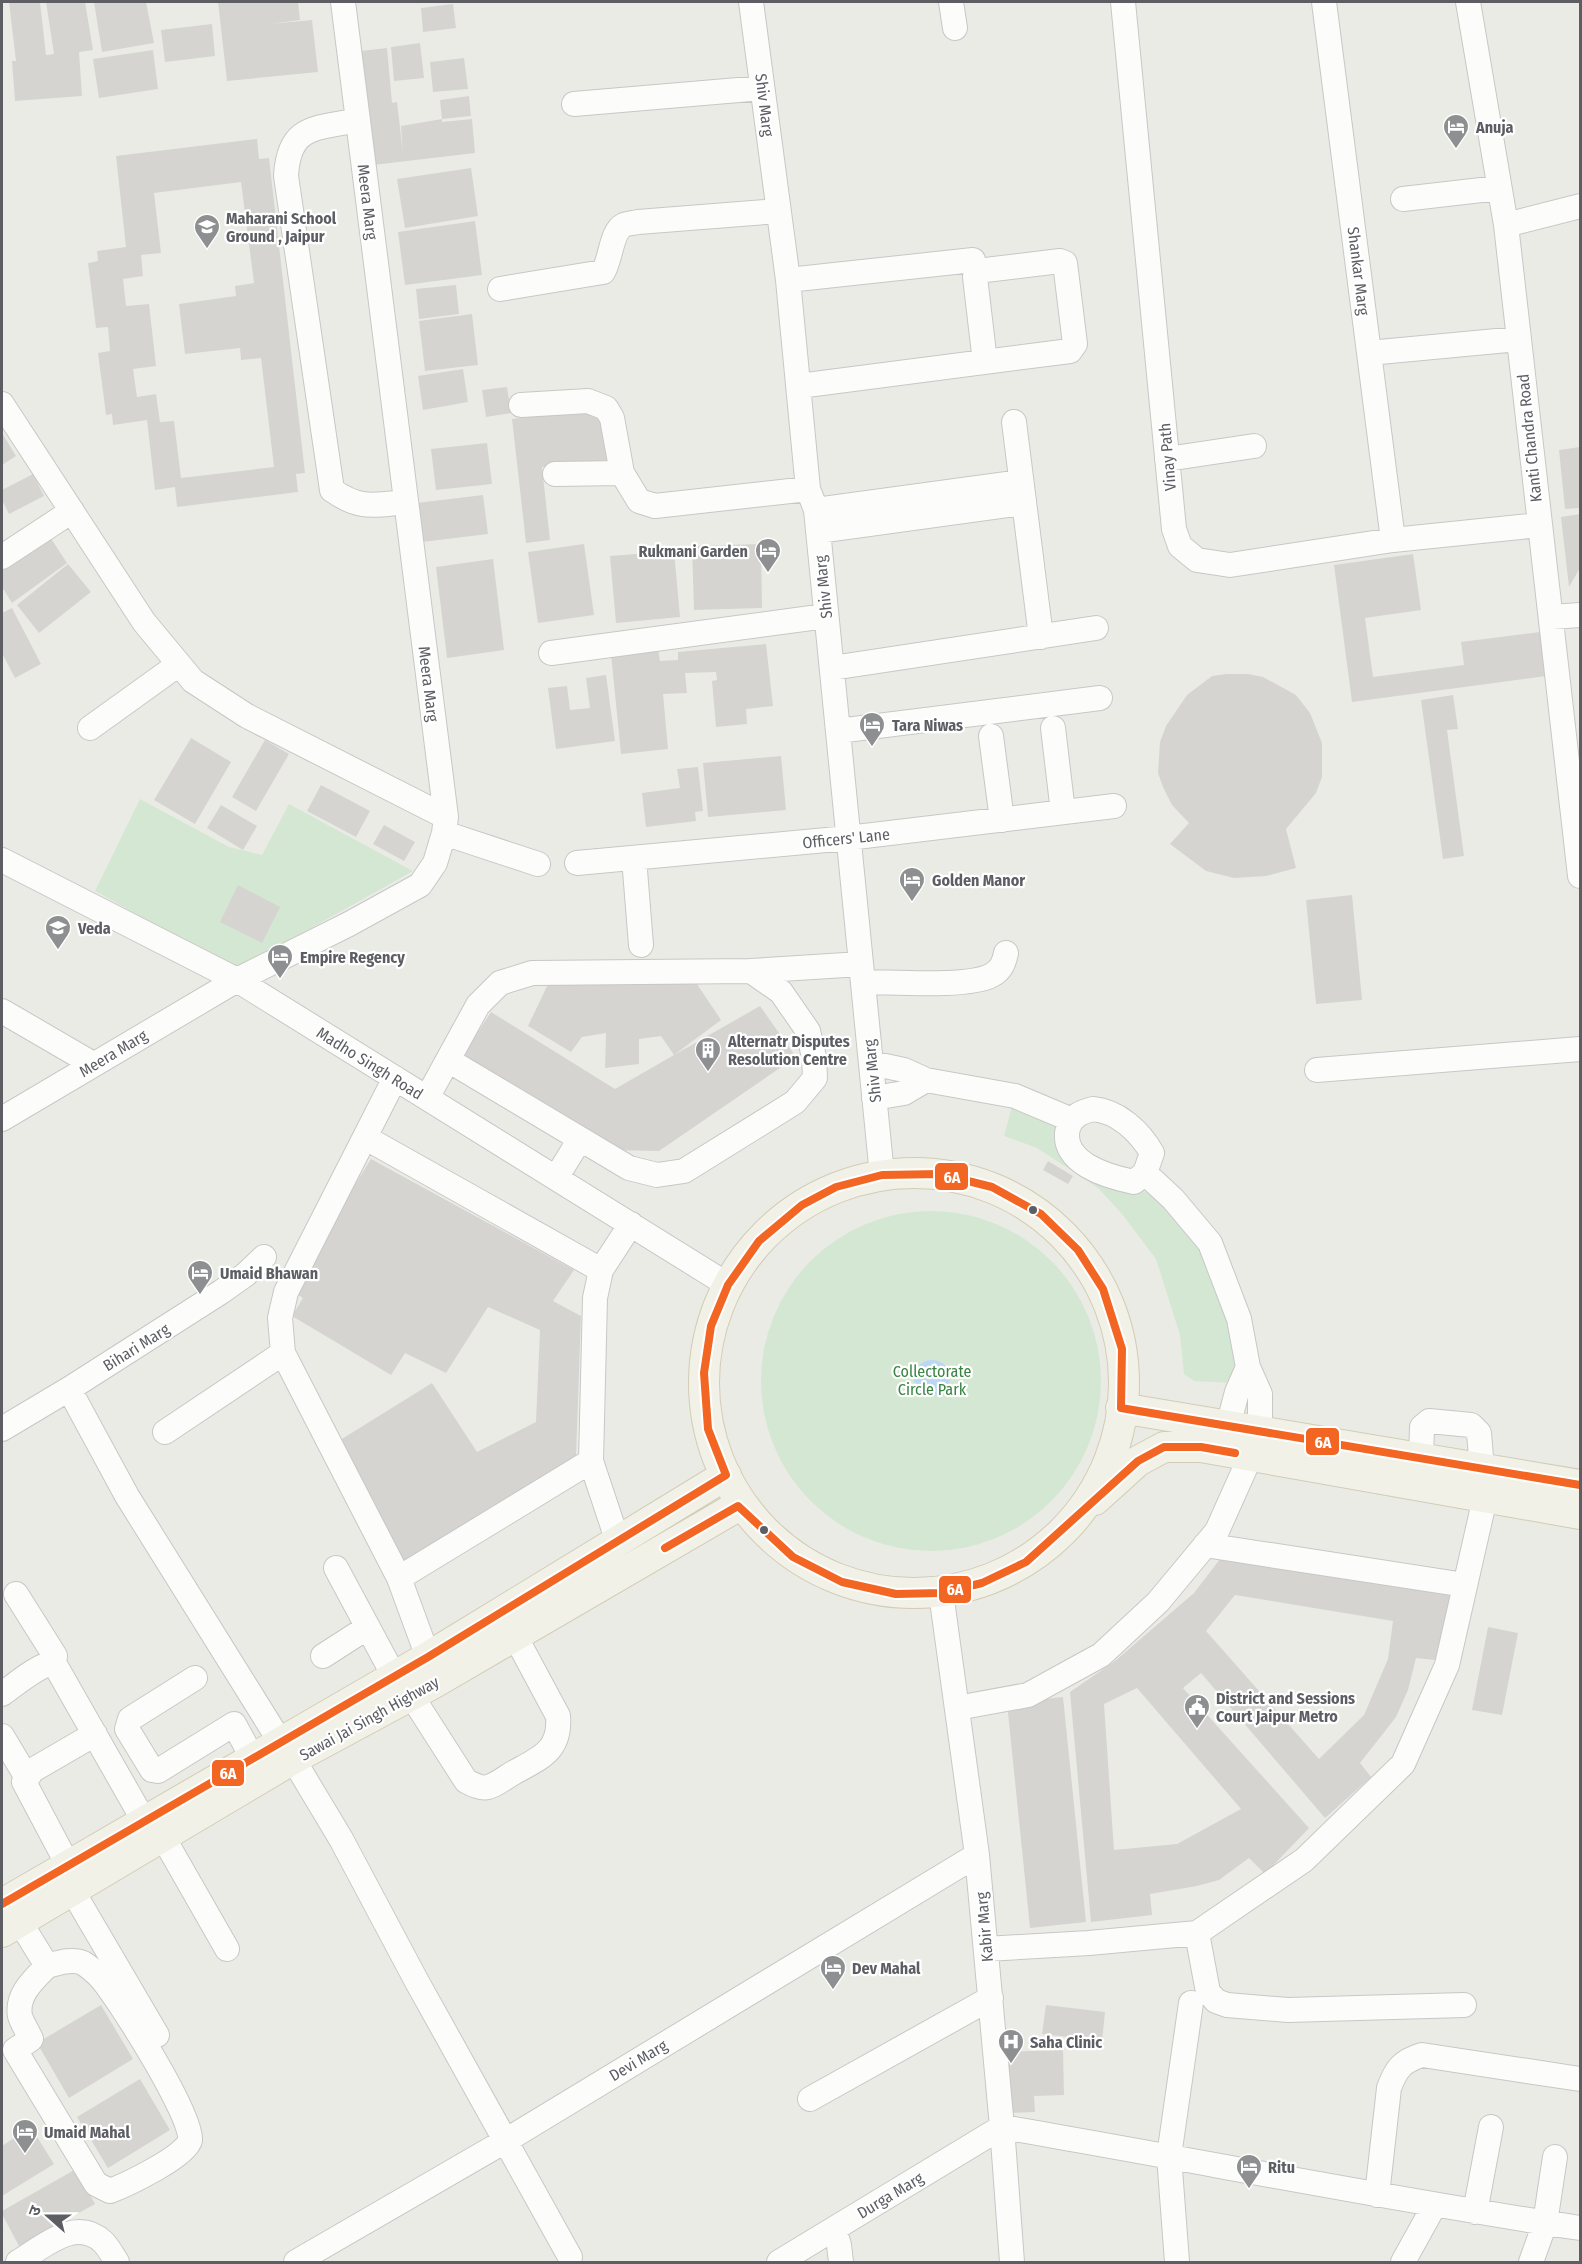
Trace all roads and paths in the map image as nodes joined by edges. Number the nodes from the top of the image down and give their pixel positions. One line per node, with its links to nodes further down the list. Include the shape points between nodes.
1 (343, 2): 10 (street, Meera Marg)
2 (752, 2): 8 (street, Shiv Marg)
3 (951, 2): 7 (street)
4 (1123, 2): 27 (street, Vinay Path)
5 (1324, 2): 20 (street, Shankar Marg)
6 (1468, 2): 11 (street, Kanti Chandra Road)
7 (955, 28)
8 (762, 88): 9 (street); 14 (street, Shiv Marg)
9 (574, 104)
10 (358, 120): 31 (street, Meera Marg); 31 (street, via 307,130 294,142 287,158 286,176 332,490 362,506)
11 (1499, 188): 12 (street); 15 (street, Kanti Chandra Road)
12 (1403, 199)
13 (1581, 206): 15 (street)
14 (778, 211): 17 (street, Shiv Marg); 18 (street, via 623,225 617,231 603,272)
15 (1506, 225): 19 (street, Kanti Chandra Road)
16 (973, 260): 17 (street)
17 (788, 280): 22 (street, Shiv Marg)
18 (500, 289)
19 (1518, 339): 20 (street); 34 (street, Kanti Chandra Road)
20 (1369, 353): 35 (street, Shankar Marg)
21 (985, 362): 21 (street, via 1073,348 1065,263 977,271); 22 (street)
22 (800, 386): 32 (street, Shiv Marg)
23 (521, 405): 28 (street, via 588,400 606,408 612,418)
24 (5, 418): 33 (street)
25 (1014, 422): 30 (street)
26 (1254, 446): 27 (street)
27 (1167, 459): 35 (street, Vinay Path, via 1174,529 1180,546 1197,560 1230,565)
28 (622, 473): 29 (street); 32 (street, via 639,501 656,506)
29 (555, 474)
30 (1022, 493): 32 (street); 40 (street)
31 (406, 502): 52 (street, Meera Marg)
32 (814, 510): 38 (street, Shiv Marg)
33 (72, 511): 36 (street); 42 (street, via 144,622)
34 (1539, 525): 35 (street, Vinay Path); 37 (street, Kanti Chandra Road)
35 (1393, 540)
36 (2, 557)
37 (1572, 613): 58 (street, Kanti Chandra Road)
38 (826, 616): 41 (street); 43 (street, Shiv Marg)
39 (1096, 628): 40 (street)
40 (1041, 637): 43 (street)
41 (551, 653)
42 (179, 664): 45 (street); 52 (street, via 193,681 247,716)
43 (832, 668): 47 (street, Shiv Marg)
44 (1100, 698): 47 (street)
45 (90, 728)
46 (1053, 728): 50 (street)
47 (838, 731): 53 (street, Shiv Marg)
48 (991, 736): 51 (street)
49 (1114, 806): 50 (street, Officers' Lane)
50 (1063, 812): 51 (street, Officers' Lane)
51 (1002, 820): 53 (street, Officers' Lane)
52 (445, 825): 57 (street); 63 (street, Meera Marg, via 435,862 420,885)
53 (848, 838): 54 (street, Officers' Lane); 62 (street, Shiv Marg)
54 (634, 858): 56 (street, Officers' Lane); 59 (street)
55 (2, 860): 63 (street, Madho Singh Road)
56 (577, 863)
57 (538, 864)
58 (1581, 876)
59 (641, 945)
60 (1006, 953): 62 (street, via 1003,965 992,975 972,982)
61 (751, 971): 62 (street); 66 (street, via 532,973 500,983 478,1005); 77 (street, via 781,992 808,1031 815,1078 795,1102 684,1171 657,1175 629,1168)
62 (862, 973): 68 (street, Shiv Marg)
63 (237, 980): 67 (street, Meera Marg); 70 (street, Madho Singh Road)
64 (2, 1011): 67 (street)
65 (1581, 1049): 69 (street)
66 (448, 1060): 72 (street); 77 (street)
67 (93, 1064): 74 (street, Meera Marg)
68 (871, 1064): 71 (street, via 904,1070); 73 (street, Shiv Marg)
69 (1317, 1070)
70 (395, 1078): 72 (street, Madho Singh Road); 76 (street)
71 (926, 1080): 73 (street, via 904,1093); 75 (street, via 1015,1096)
72 (427, 1098): 80 (street, Madho Singh Road)
73 (874, 1098): 79 (street, Shiv Marg)
74 (2, 1119)
75 (1072, 1120): 78 (street, via 1067,1141 1079,1160 1094,1170 1126,1181 1134,1182); 78 (street, via 1093,1109 1106,1110 1122,1121 1143,1138 1152,1153)
76 (366, 1138): 83 (street); 85 (street, via 286,1292 280,1318)
77 (580, 1139): 80 (street)
78 (1145, 1173): 86 (street, via 1210,1243 1239,1319)
79 (882, 1175): 84 (main road, via 836,1187 802,1205 759,1241); 88 (main road, via 940,1174 992,1187 1041,1214 1078,1250 1102,1289 1122,1349)
80 (556, 1178): 81 (street, Madho Singh Road)
81 (631, 1224): 83 (street); 84 (street, Madho Singh Road)
82 (264, 1257): 87 (street, Bihari Marg, via 221,1292)
83 (601, 1270): 94 (street, via 595,1298)
84 (729, 1285): 95 (main road, via 711,1326 704,1373 708,1428)
85 (283, 1353): 91 (street); 104 (street)
86 (1248, 1367): 89 (street); 92 (street, via 1260,1394)
87 (69, 1389): 90 (street, Bihari Marg); 119 (street, via 127,1496)
88 (1121, 1408): 89 (main road); 100 (main road, via 1100,1482)
89 (1228, 1426): 92 (main road)
90 (2, 1429)
91 (165, 1432)
92 (1255, 1443): 93 (main road); 96 (main road); 100 (main road, via 1164,1447 1137,1461); 102 (street, via 1217,1531)
93 (1420, 1459): 96 (main road); 96 (street, via 1422,1427 1430,1421 1471,1425 1479,1433)
94 (591, 1461): 101 (street); 104 (street)
95 (726, 1475): 98 (main road); 101 (main road)
96 (1483, 1483): 97 (main road); 99 (main road); 105 (street)
97 (1581, 1485)
98 (738, 1506): 106 (main road, via 793,1557 842,1582 897,1594); 109 (main road, Sawai Jai Singh Highway)
99 (1581, 1514)
100 (1071, 1521): 106 (main road, via 1026,1562 982,1583)
101 (618, 1542): 111 (main road)
102 (1205, 1545): 105 (street); 116 (street, via 1158,1602 1101,1655 1028,1695)
103 (336, 1568): 108 (street)
104 (399, 1578): 111 (street)
105 (1465, 1585): 126 (street, via 1447,1665 1402,1764 1304,1860)
106 (941, 1593): 116 (street, Kabir Marg)
107 (16, 1594): 112 (street, via 55,1656)
108 (368, 1627): 110 (street); 114 (street)
109 (515, 1636): 114 (main road, Sawai Jai Singh Highway); 114 (street, via 558,1716 559,1731 543,1757 488,1787 466,1781)
110 (323, 1656)
111 (428, 1657): 114 (main road)
112 (54, 1663): 115 (street, via 48,1663); 117 (street)
113 (195, 1678): 120 (street, via 130,1719 127,1729 152,1770 158,1771 234,1724)
114 (402, 1686): 119 (main road, Sawai Jai Singh Highway)
115 (2, 1694)
116 (957, 1708): 123 (street, Kabir Marg)
117 (95, 1734): 121 (street); 122 (street)
118 (2, 1736): 121 (street)
119 (287, 1751): 120 (main road); 122 (main road, Sawai Jai Singh Highway); 138 (street, via 341,1839)
120 (253, 1759): 122 (main road)
121 (26, 1776): 124 (street, via 24,1782)
122 (153, 1829): 124 (main road); 128 (street)
123 (977, 1855): 127 (street, Kabir Marg); 138 (street, Devi Marg)
124 (70, 1877): 125 (main road); 133 (street)
125 (8, 1919): 129 (street)
126 (1197, 1933): 127 (street); 132 (street, via 1208,1992 1227,2005 1288,2010)
127 (986, 1948): 130 (street, Kabir Marg)
128 (227, 1949)
129 (47, 1966): 129 (street, via 63,1961 82,1962 100,1977 158,2063 187,2123 190,2140 184,2150 126,2186 110,2191 96,2184 15,2050 31,2038 20,2017 21,1998)
130 (991, 1998): 135 (street); 136 (street, Kabir Marg)
131 (1191, 2003): 139 (street)
132 (1464, 2006)
133 (175, 2066)
134 (1581, 2079): 141 (street, via 1422,2055 1408,2059 1395,2073 1389,2088)
135 (810, 2099)
136 (1002, 2127): 139 (street); 146 (street, Durga Marg); 153 (street, Kabir Marg)
137 (1491, 2127): 143 (street)
138 (505, 2141): 147 (street); 150 (street, Devi Marg)
139 (1169, 2156): 141 (street); 154 (street)
140 (1555, 2157): 144 (street)
141 (1377, 2195): 142 (street)
142 (1434, 2206): 143 (street); 155 (street)
143 (1475, 2212): 144 (street)
144 (1545, 2223): 145 (street); 156 (street)
145 (1581, 2228)
146 (834, 2229): 151 (street, Durga Marg); 152 (street)
147 (570, 2257)
148 (18, 2262): 149 (street, via 65,2234 79,2231 91,2233 104,2243)
149 (117, 2262)
150 (296, 2262)
151 (778, 2262)
152 (841, 2262)
153 (1012, 2262)
154 (1177, 2262)
155 (1403, 2262)
156 (1531, 2262)

